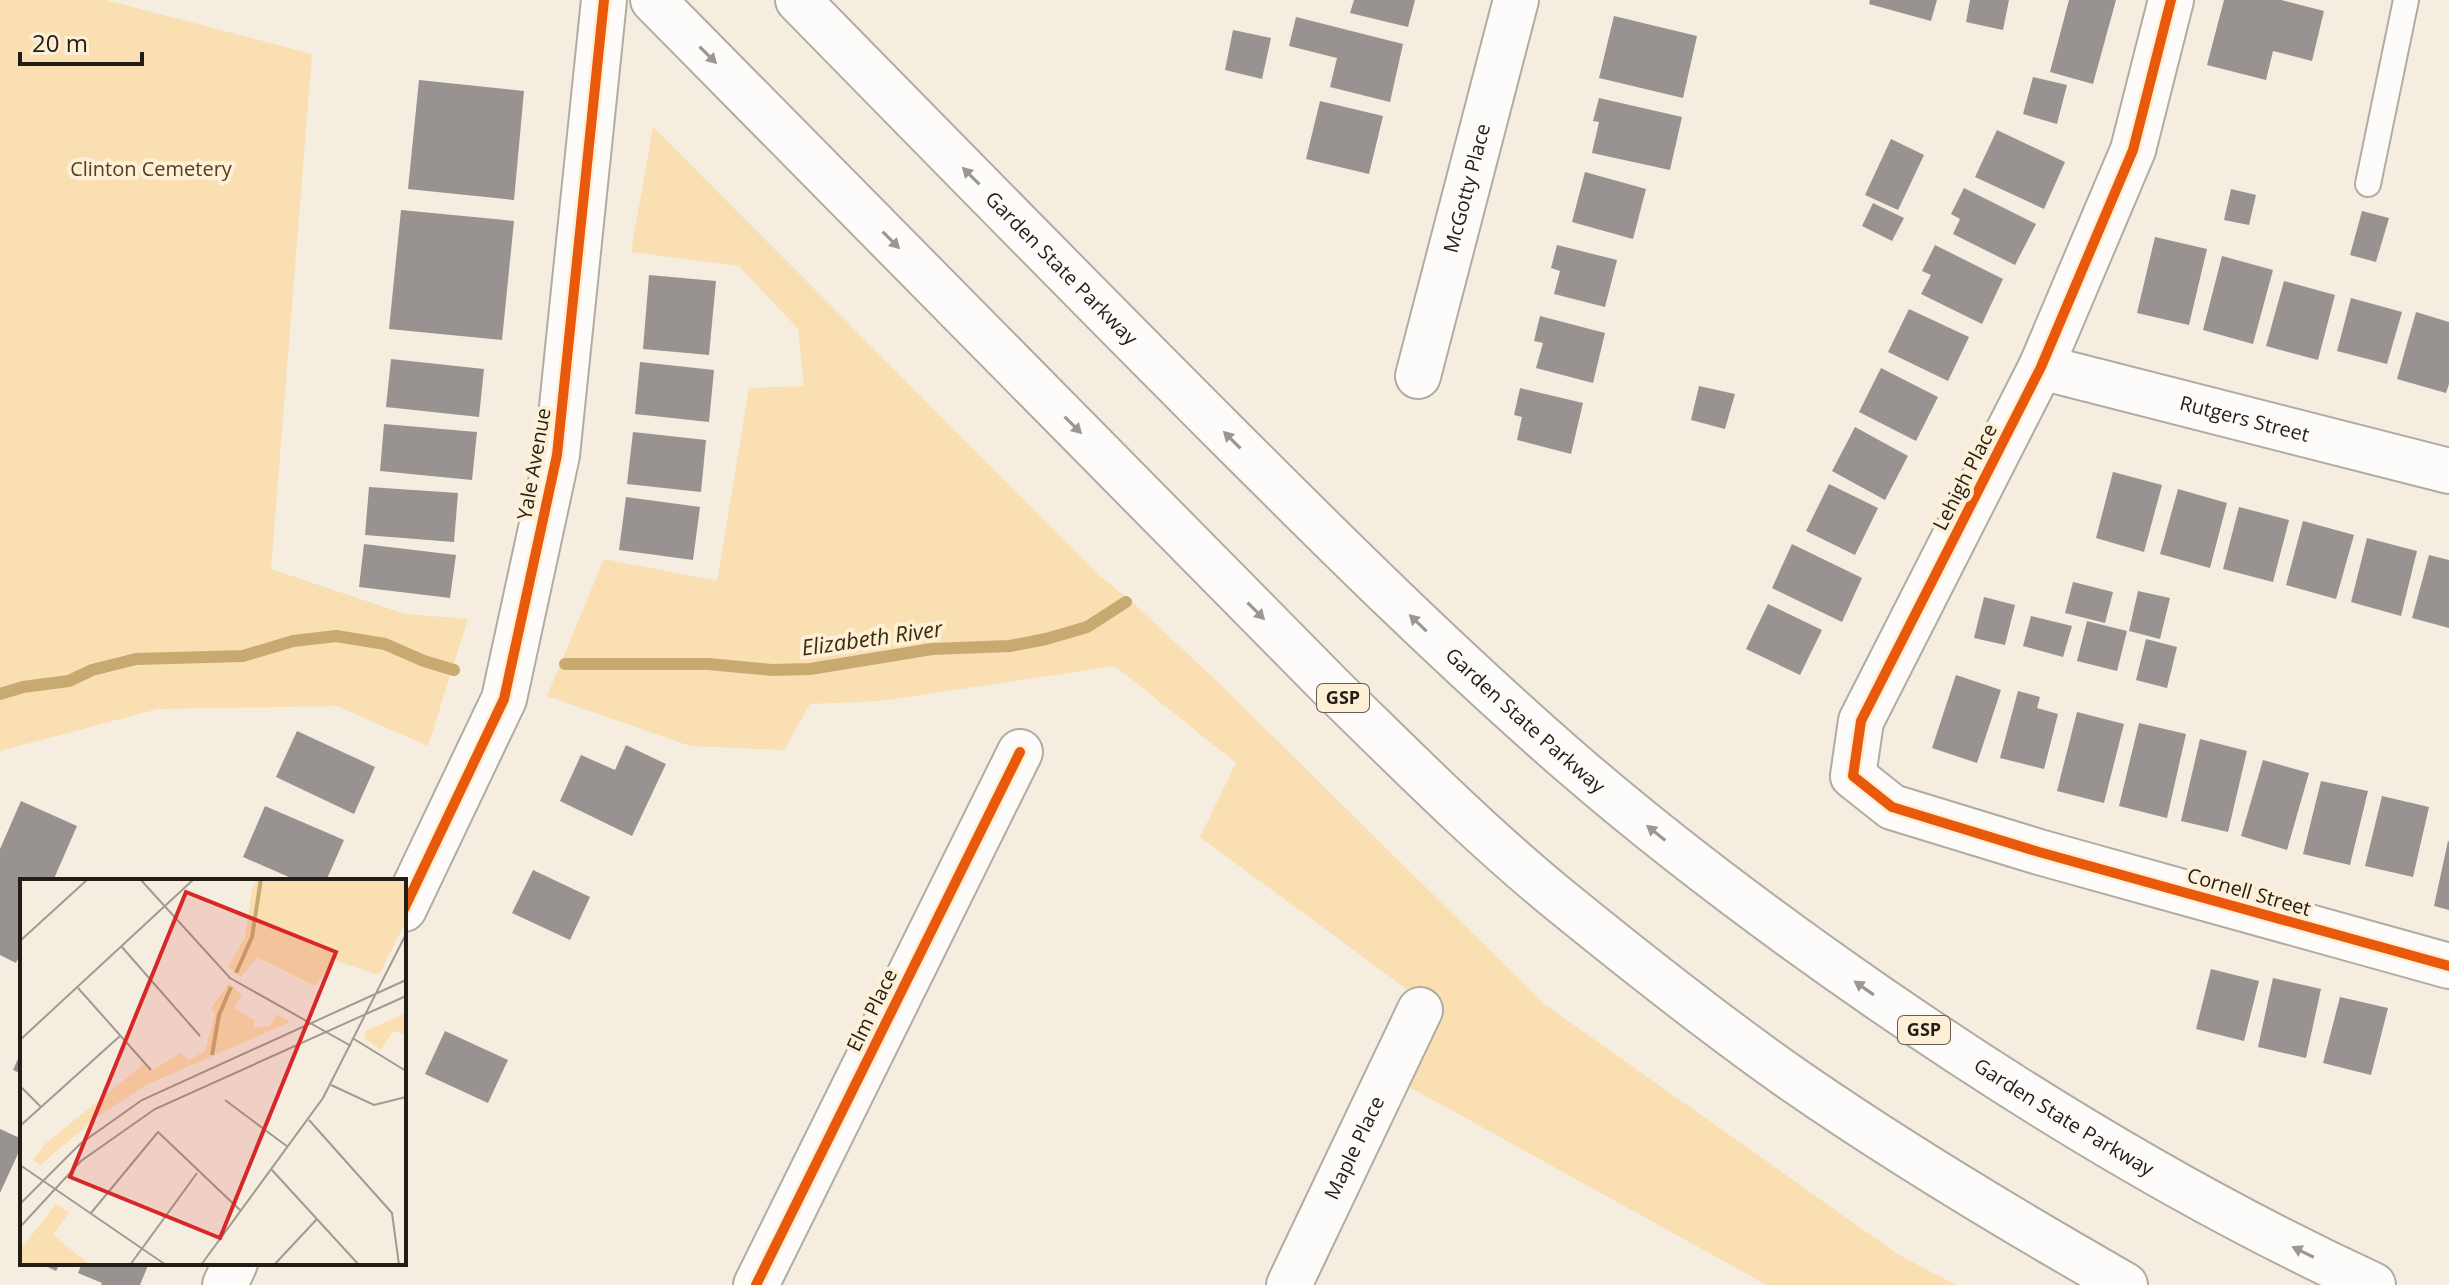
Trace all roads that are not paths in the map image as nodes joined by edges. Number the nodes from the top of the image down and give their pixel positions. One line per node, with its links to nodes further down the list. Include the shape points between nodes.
1 (604, 0): 13 (main road, Yale Avenue, via 557,455 504,699)
2 (653, 0): 20 (main road, GSP, one-way to 20, via 1335,691 1554,895 1790,1077 1913,1159)
3 (798, 0): 21 (main road, Garden State Parkway / GSP, one-way to 3, via 2169,1181 2042,1106 1834,967 1692,863 1547,741 1361,569)
4 (1516, 0): 9 (main road, McGotty Place)
5 (2171, 0): 8 (main road, Lehigh Place, via 2133,150)
6 (2406, 0): 7 (lane)
7 (2368, 184)
8 (2041, 367): 10 (main road, Rutgers Street); 12 (main road, Lehigh Place, via 1861,721 1853,776 1892,807)
9 (1418, 376)
10 (2449, 471)
11 (1020, 752): 18 (main road, Elm Place)
12 (2039, 852): 14 (main road, Cornell Street)
13 (406, 905)
14 (2449, 966)
15 (1420, 1010): 19 (main road, Maple Place)
16 (234, 1265): 17 (main road)
17 (225, 1285)
18 (756, 1285)
19 (1289, 1285)
20 (2125, 1285)
21 (2373, 1285)

